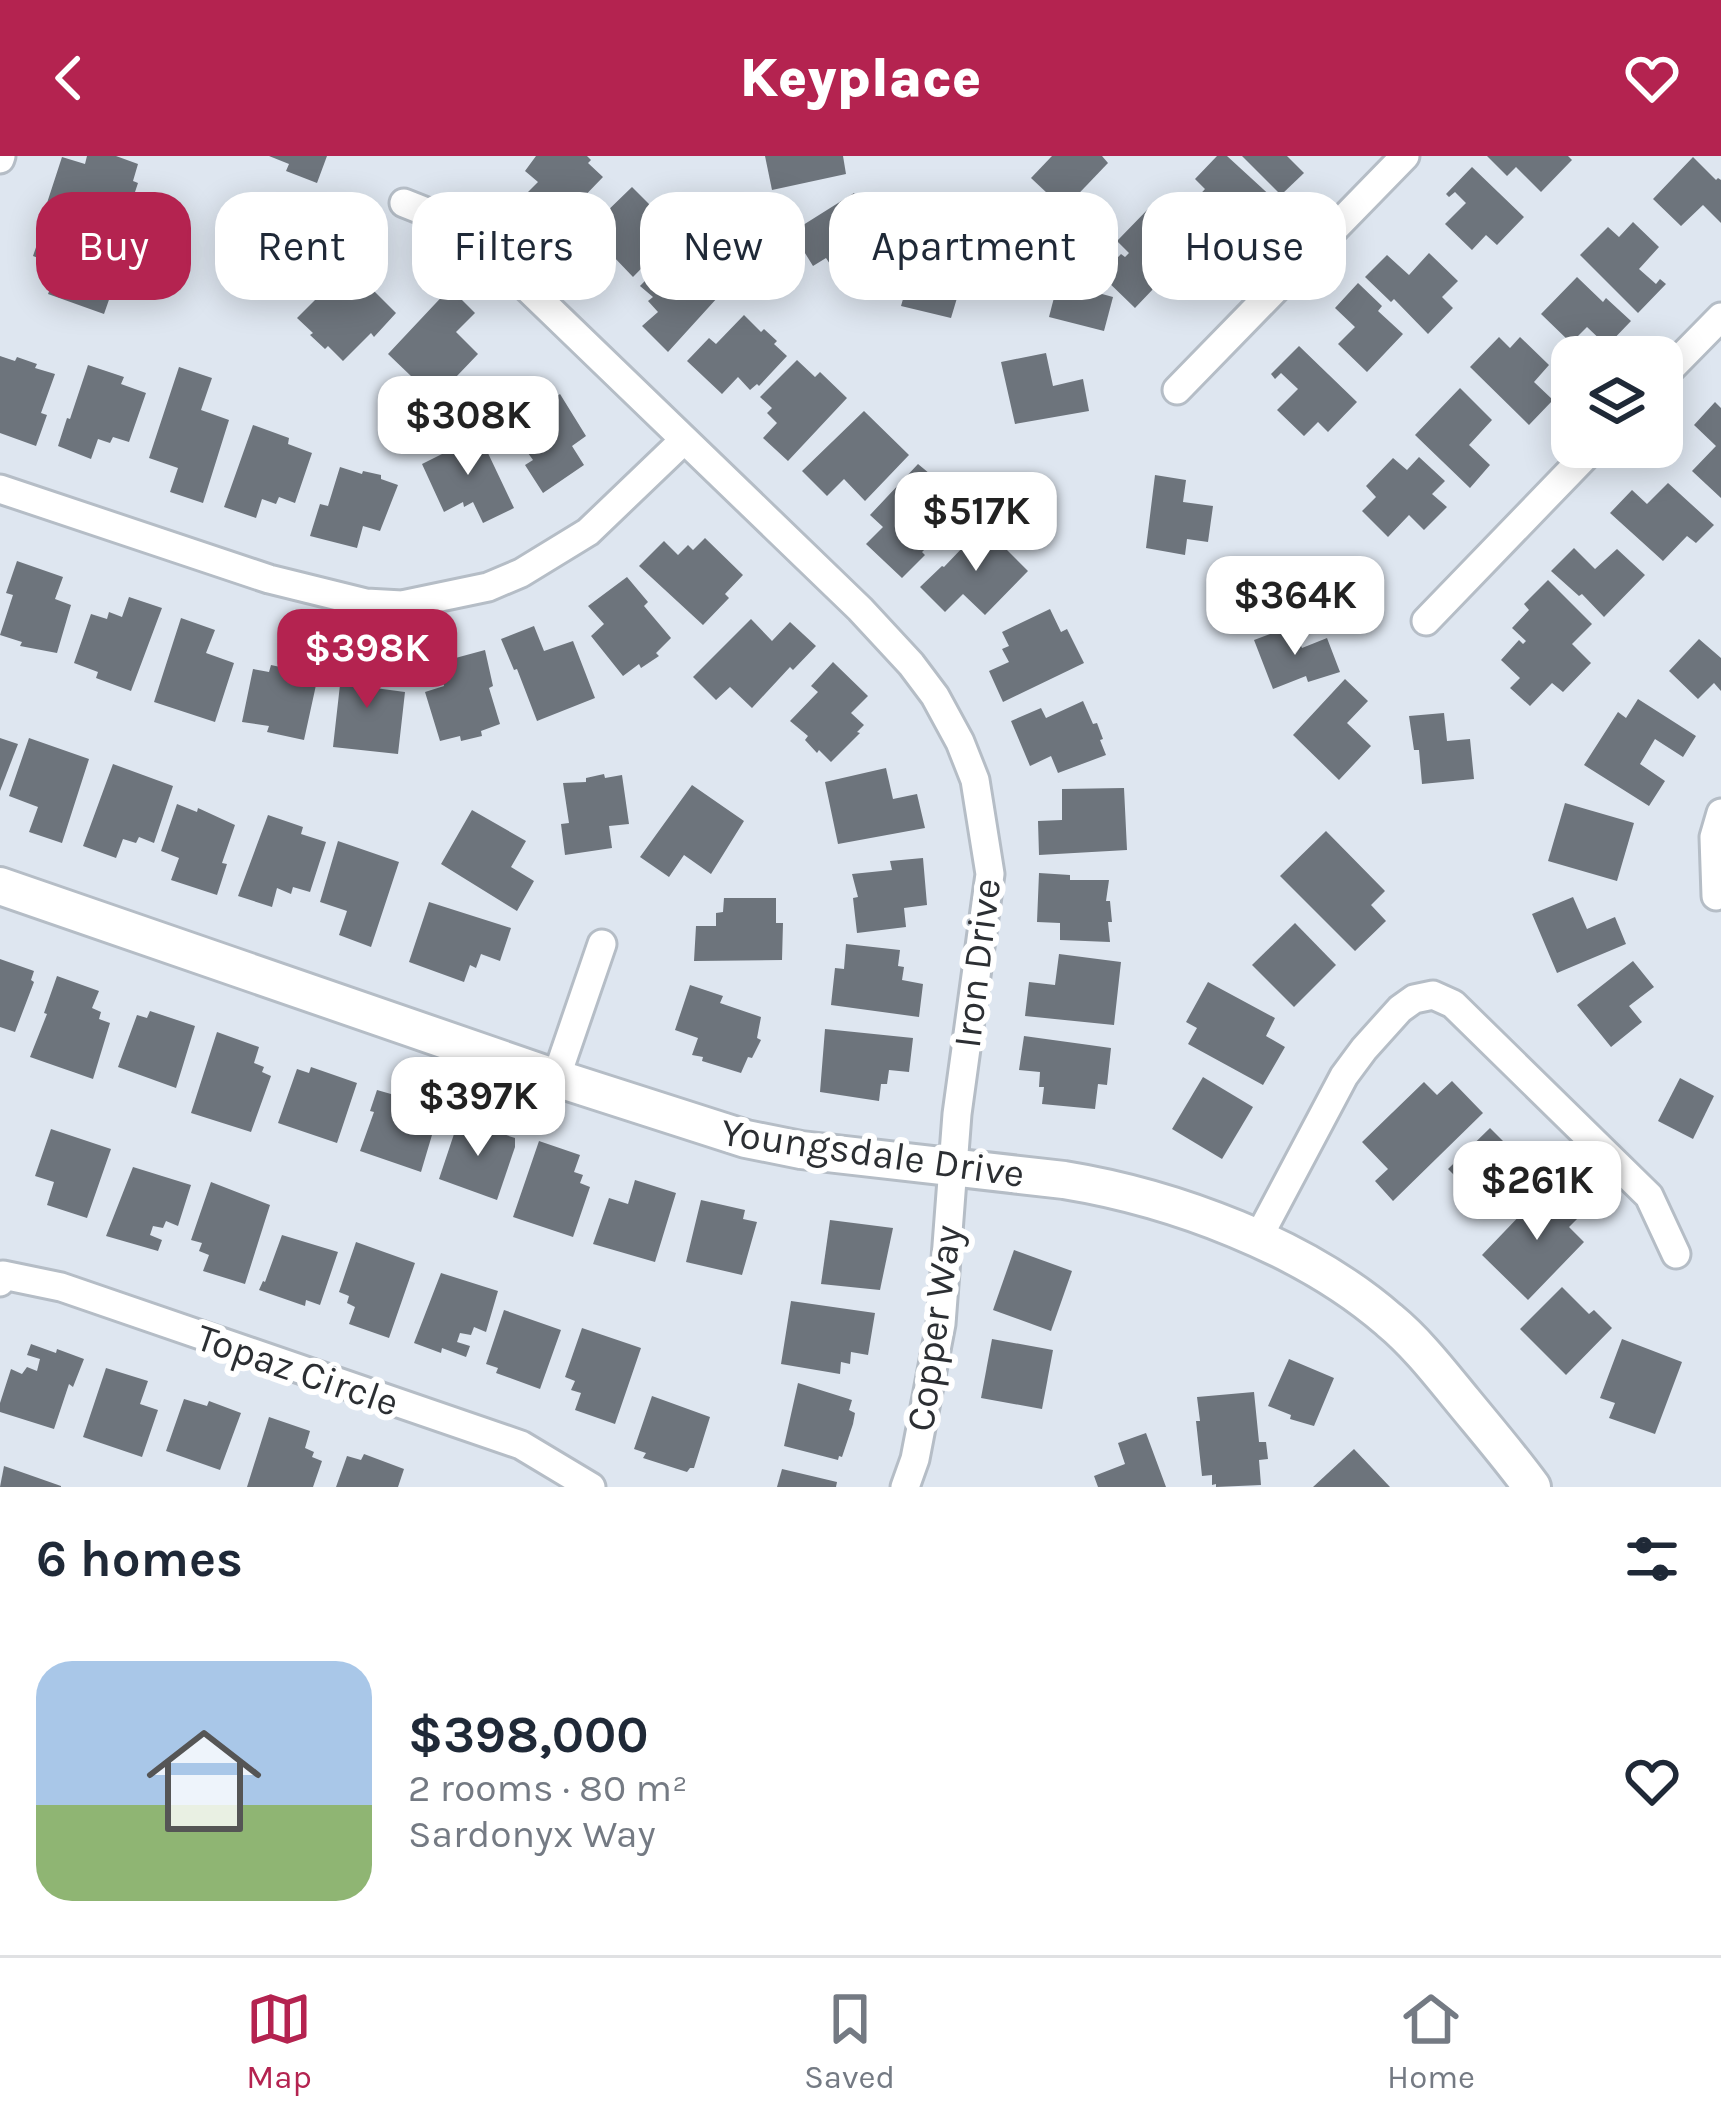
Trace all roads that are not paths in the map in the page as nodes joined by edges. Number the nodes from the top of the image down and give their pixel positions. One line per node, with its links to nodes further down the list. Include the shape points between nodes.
1 (1405, 156): 5 (street)
2 (404, 203): 6 (street, Iron Drive, via 457,224 483,245)
3 (1721, 316): 4 (street)
4 (1683, 355)
5 (1178, 390)
6 (684, 440): 8 (street, via 588,532 521,573 402,605 269,579); 15 (street, Iron Drive, via 911,664 975,780 990,874)
7 (1574, 468): 9 (street)
8 (0, 489)
9 (1426, 620)
10 (1721, 813): 12 (street)
11 (0, 886): 14 (street, Youngsdale Drive)
12 (1716, 896)
13 (602, 944): 14 (street)
14 (556, 1078): 15 (street, Youngsdale Drive, via 746,1139)
15 (954, 1167): 16 (street, Youngsdale Drive, via 1107,1187); 20 (street, Copper Way, via 941,1324)
16 (1257, 1240): 17 (street, via 1344,1076 1400,1009 1433,995 1454,1004 1649,1196); 21 (street, Youngsdale Drive, via 1391,1321)
17 (1676, 1254)
18 (0, 1282): 19 (street, Topaz Circle, via 3,1275 61,1287 521,1445)
19 (591, 1487)
20 (905, 1487)
21 (1532, 1487)

